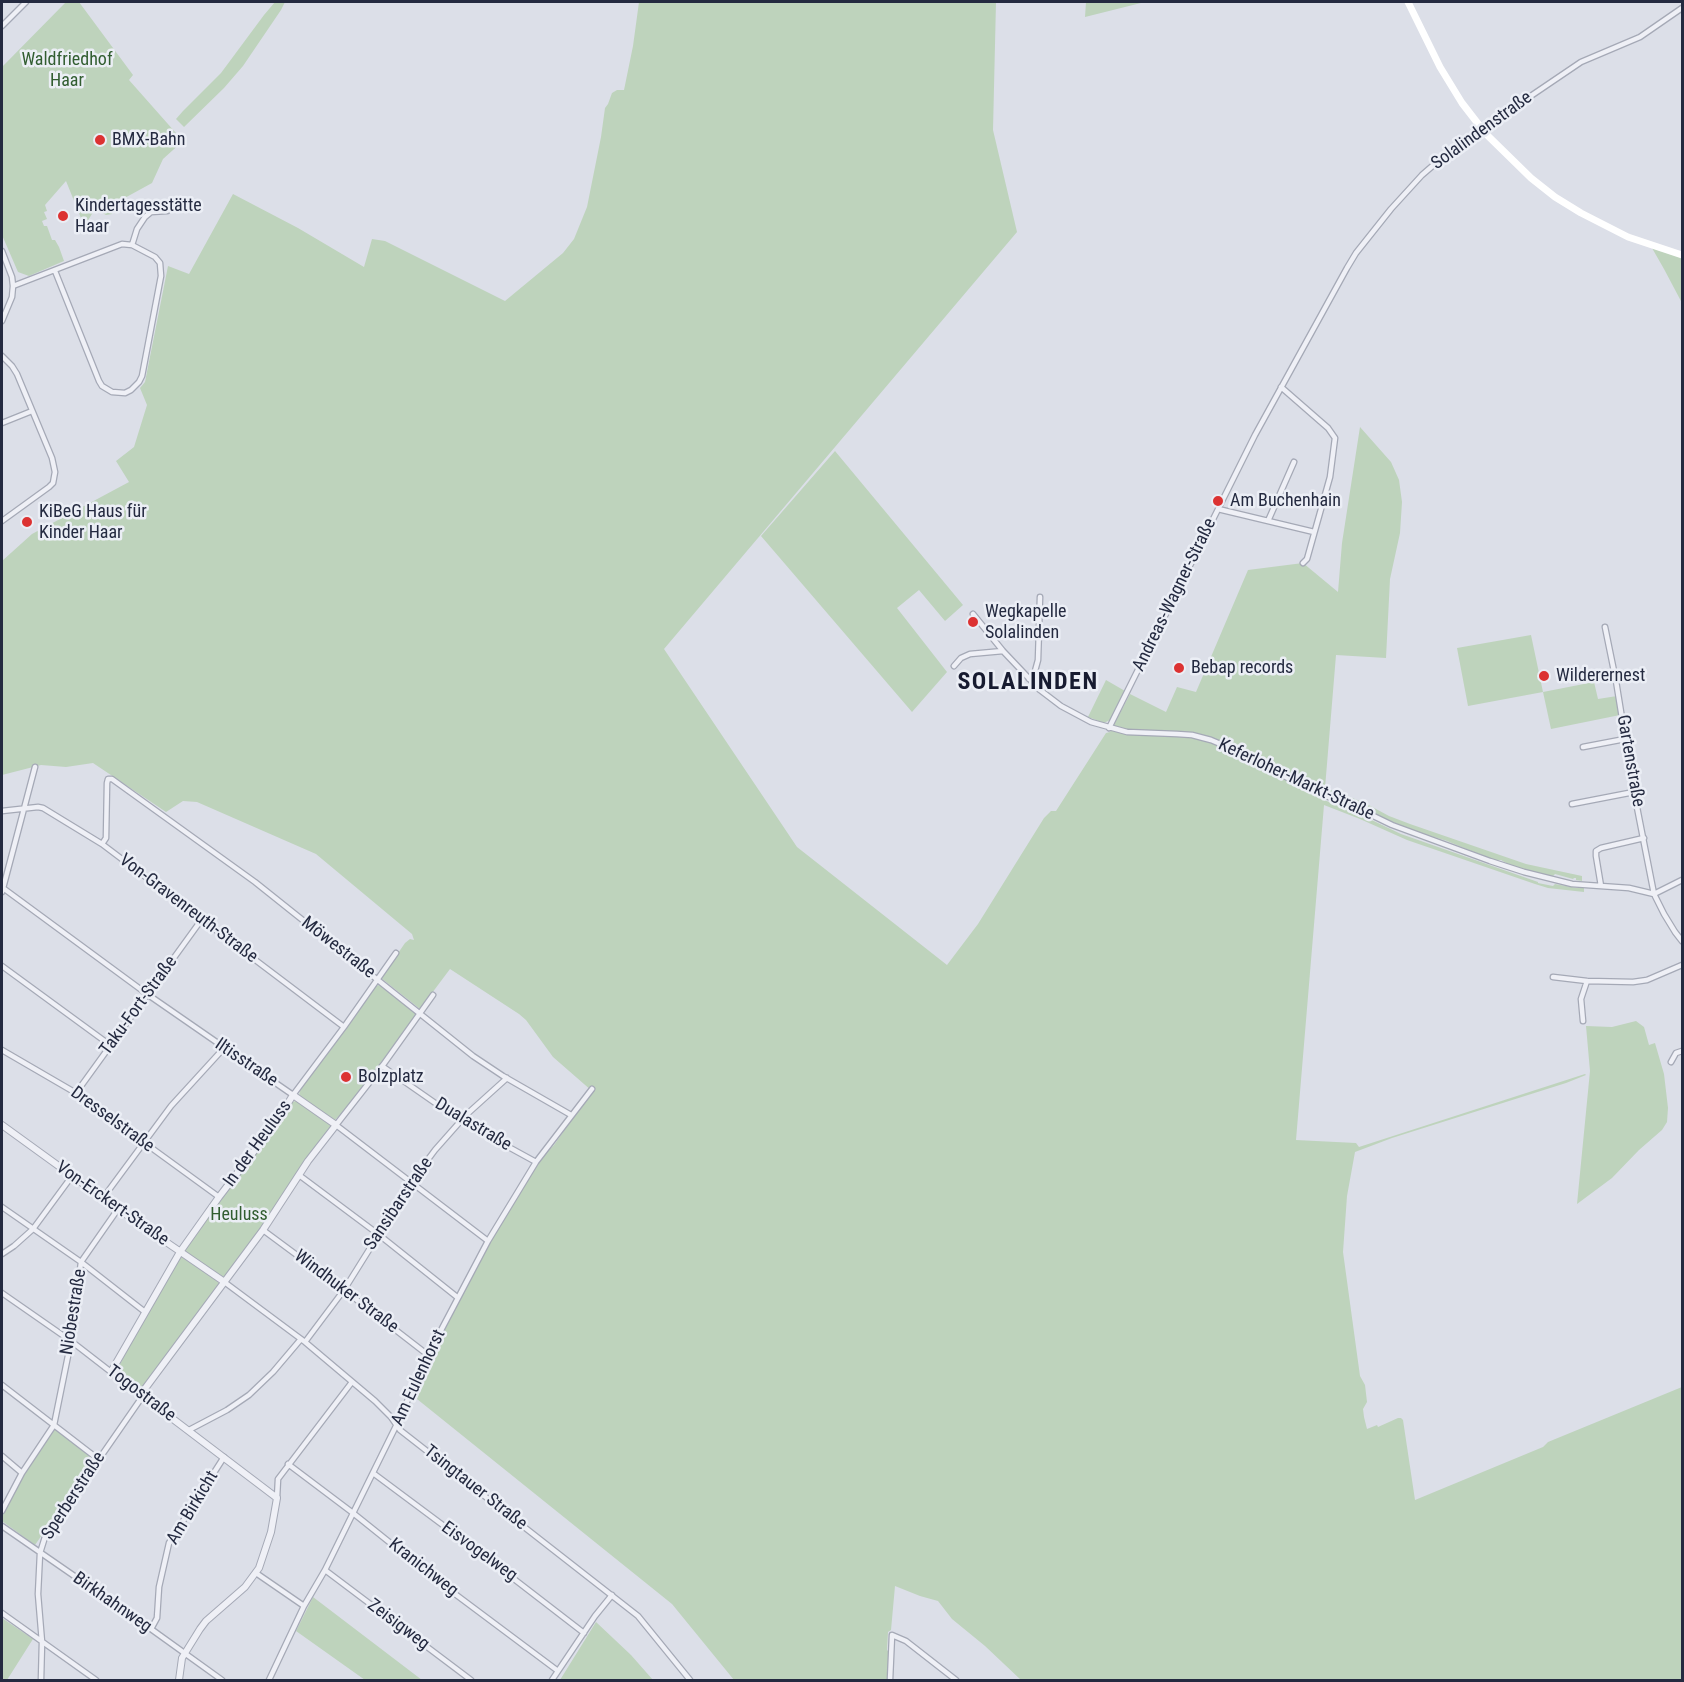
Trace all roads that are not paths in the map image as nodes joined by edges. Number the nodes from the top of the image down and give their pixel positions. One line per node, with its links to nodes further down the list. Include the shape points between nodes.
1 (26, 2): 5 (street)
2 (1408, 2): 10 (main road, bridge, via 1462,103 1485,133 1531,178 1574,209 1628,237)
3 (1682, 9): 15 (street, Solalindenstraße, via 1640,37 1592,57 1558,77 1428,170 1391,208 1356,253)
4 (2, 15): 5 (street)
5 (7, 21): 6 (street)
6 (2, 26)
7 (167, 211): 8 (street, via 151,212 145,217)
8 (132, 245): 11 (street, via 120,245); 11 (street, via 155,257 161,276 142,376 125,393 108,390 99,381)
9 (2, 251): 12 (street)
10 (1683, 255)
11 (55, 271): 12 (street)
12 (13, 286): 13 (street)
13 (2, 321)
14 (2, 356): 17 (street, via 17,374)
15 (1292, 367): 16 (street, Andreas-Wagner-Straße)
16 (1281, 387): 20 (street, Andreas-Wagner-Straße); 23 (street, via 1335,438 1330,477)
17 (32, 411): 18 (street); 21 (street, via 52,458 53,483)
18 (2, 423)
19 (1294, 462): 22 (street)
20 (1218, 509): 22 (street); 31 (street, Andreas-Wagner-Straße)
21 (2, 521)
22 (1268, 521): 23 (street)
23 (1314, 532): 24 (street)
24 (1303, 563)
25 (1040, 597): 30 (street, via 1038,660)
26 (973, 614): 28 (street, Keferloher-Markt-Straße)
27 (1605, 627): 32 (street, Gartenstraße)
28 (1003, 651): 29 (street, via 970,654); 30 (street, Keferloher-Markt-Straße)
29 (954, 666)
30 (1029, 679): 31 (street, Keferloher-Markt-Straße, via 1061,706)
31 (1109, 728): 43 (street, Keferloher-Markt-Straße, via 1192,735 1217,742 1311,790 1392,825 1524,872 1572,884)
32 (1626, 739): 33 (street); 35 (street, Gartenstraße)
33 (1584, 747)
34 (35, 767): 37 (street)
35 (1634, 792): 36 (street); 39 (street, Gartenstraße)
36 (1572, 804)
37 (25, 809): 38 (street, Von-Gravenreuth-Straße); 40 (street, Von-Gravenreuth-Straße, via 44,808); 41 (street)
38 (2, 811)
39 (1644, 838): 43 (street, via 1596,851); 45 (street, Gartenstraße)
40 (102, 844): 46 (street, Von-Gravenreuth-Straße); 52 (street, Möwestraße, via 106,838 108,780 234,867)
41 (3, 880): 44 (street)
42 (1683, 880): 45 (street)
43 (1601, 886): 45 (street, Keferloher-Markt-Straße)
44 (2, 890): 54 (street, Iltisstraße)
45 (1654, 894): 47 (street, Gartenstraße)
46 (202, 919): 54 (street, Taku-Fort-Straße); 58 (street, Von-Gravenreuth-Straße)
47 (1683, 940)
48 (396, 953): 52 (street, In der Heuluss)
49 (1683, 965): 53 (street, via 1647,980)
50 (2, 966): 59 (street)
51 (1553, 977): 53 (street)
52 (378, 980): 56 (street, Möwestraße); 58 (street, In der Heuluss)
53 (1587, 981): 57 (street, via 1581,999)
54 (147, 994): 59 (street, Taku-Fort-Straße); 60 (street, Iltisstraße)
55 (433, 994): 56 (street)
56 (420, 1013): 64 (street); 65 (street, Möwestraße)
57 (1583, 1021)
58 (344, 1027): 68 (street, In der Heuluss)
59 (110, 1045): 67 (street, Taku-Fort-Straße)
60 (224, 1048): 68 (street, Iltisstraße); 73 (street, via 171,1106)
61 (2, 1050): 67 (street, Dresselstraße)
62 (1683, 1051): 63 (street, via 1676,1053)
63 (1671, 1062)
64 (382, 1066): 70 (street, Dualastraße); 72 (street)
65 (507, 1078): 69 (street, Möwestraße); 70 (street, Sansibarstraße)
66 (592, 1089): 69 (street, Am Eulenhorst)
67 (76, 1093): 73 (street, Dresselstraße)
68 (293, 1095): 72 (street, Iltisstraße); 78 (street, In der Heuluss)
69 (571, 1115): 74 (street, Am Eulenhorst)
70 (461, 1121): 74 (street, Dualastraße); 77 (street, Sansibarstraße)
71 (2, 1125): 76 (street, Von-Erckert-Straße)
72 (336, 1125): 75 (street); 77 (street, Iltisstraße)
73 (144, 1143): 78 (street, Dresselstraße); 79 (street)
74 (536, 1162): 85 (street, Am Eulenhorst)
75 (299, 1175): 83 (street); 84 (street)
76 (72, 1176): 79 (street, Von-Erckert-Straße); 82 (street)
77 (412, 1181): 84 (street, Sansibarstraße); 85 (street, Iltisstraße)
78 (219, 1197): 86 (street, In der Heuluss)
79 (103, 1198): 81 (street, Von-Erckert-Straße)
80 (2, 1207): 82 (street)
81 (118, 1209): 86 (street, Von-Erckert-Straße); 88 (street, Niobestraße)
82 (33, 1229): 87 (street); 88 (street)
83 (263, 1230): 89 (street); 90 (street, Windhuker Straße)
84 (378, 1234): 90 (street, Sansibarstraße); 92 (street)
85 (488, 1241): 92 (street, Am Eulenhorst)
86 (180, 1252): 89 (street, Von-Erckert-Straße); 93 (street, In der Heuluss)
87 (2, 1254)
88 (81, 1262): 93 (street); 94 (street, Niobestraße)
89 (223, 1281): 95 (street, Tsingtauer Straße); 100 (street)
90 (344, 1290): 95 (street, Sansibarstraße); 96 (street, Windhuker Straße)
91 (2, 1293): 94 (street, Togostraße)
92 (458, 1297): 96 (street, Am Eulenhorst)
93 (144, 1312): 97 (street, In der Heuluss)
94 (71, 1341): 97 (street, Togostraße); 101 (street, Niobestraße)
95 (303, 1341): 98 (street, Tsingtauer Straße); 103 (street, Sansibarstraße, via 249,1395)
96 (428, 1355): 102 (street, Am Eulenhorst)
97 (111, 1372): 100 (street, Togostraße)
98 (352, 1382): 102 (street, Tsingtauer Straße); 107 (street)
99 (2, 1385): 101 (street)
100 (141, 1394): 103 (street, Togostraße); 106 (street, Sperberstraße)
101 (54, 1425): 106 (street); 108 (street)
102 (396, 1426): 109 (street, Am Eulenhorst); 117 (street, Tsingtauer Straße)
103 (189, 1430): 105 (street, Togostraße)
104 (2, 1456): 108 (street)
105 (224, 1457): 110 (street, Togostraße); 120 (street, Am Birkicht, via 169,1543 157,1618)
106 (98, 1459): 114 (street, Sperberstraße, via 45,1536)
107 (288, 1464): 110 (street, via 278,1479); 112 (street, Kranichweg)
108 (22, 1473): 111 (street)
109 (373, 1473): 112 (street, Am Eulenhorst); 121 (street, Eisvogelweg)
110 (277, 1498): 116 (street, via 270,1538)
111 (2, 1511)
112 (353, 1513): 115 (street, Am Eulenhorst); 124 (street, Kranichweg)
113 (2, 1526): 114 (street, Birkhahnweg)
114 (40, 1553): 120 (street, Birkhahnweg); 122 (street, Sperberstraße)
115 (325, 1570): 118 (street, Am Eulenhorst); 130 (street, Zeisigweg)
116 (256, 1573): 118 (street); 123 (street, via 206,1621)
117 (612, 1595): 121 (street); 132 (street, Tsingtauer Straße, via 638,1616)
118 (304, 1605): 129 (street, Am Eulenhorst)
119 (2, 1613): 122 (street)
120 (151, 1629): 123 (street, Birkhahnweg)
121 (584, 1633): 124 (street)
122 (42, 1642): 125 (street, Sperberstraße); 126 (street)
123 (183, 1653): 127 (street); 128 (street, Birkhahnweg)
124 (558, 1671): 131 (street)
125 (41, 1680)
126 (96, 1680)
127 (178, 1680)
128 (222, 1680)
129 (269, 1680)
130 (471, 1680)
131 (552, 1680)
132 (690, 1680)
133 (890, 1680): 134 (street, via 892,1635 906,1641)
134 (956, 1680)

